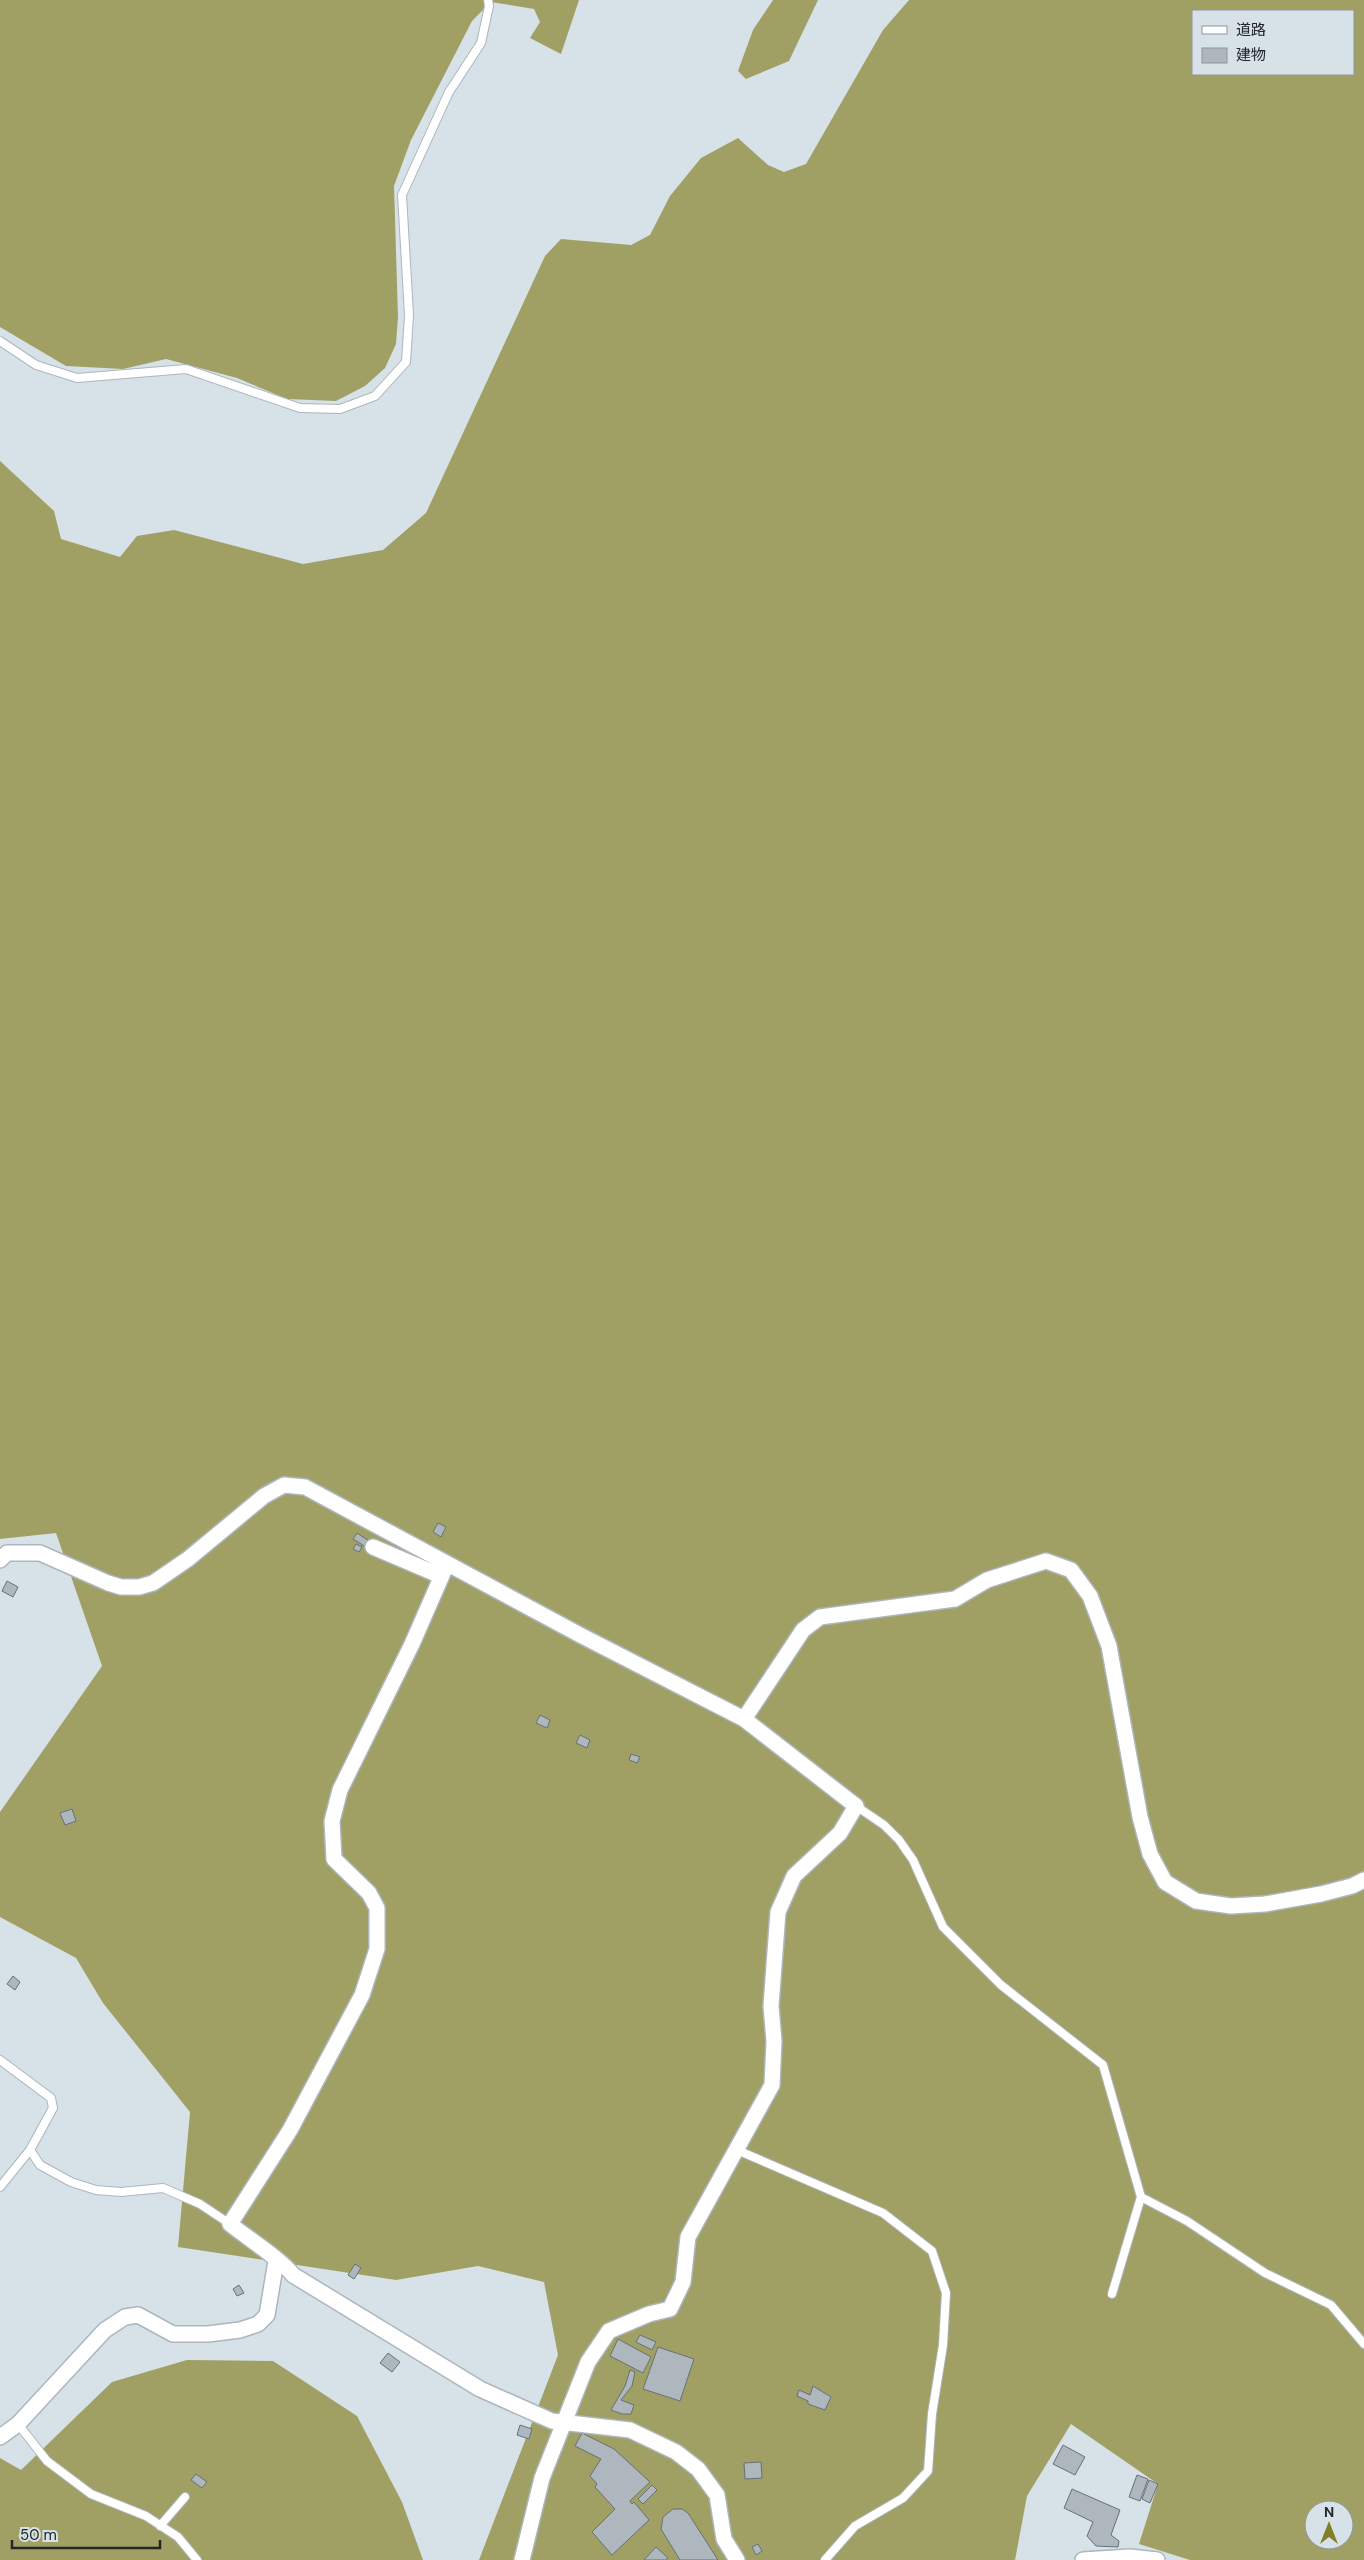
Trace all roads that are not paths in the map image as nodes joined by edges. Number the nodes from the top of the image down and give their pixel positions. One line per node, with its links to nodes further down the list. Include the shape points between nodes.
1 (488, 0): 2 (lane, via 490,6 481,43 449,92 402,195 409,315 406,362 375,396 340,409 300,408 186,369 77,378 36,365)
2 (0, 341)
3 (373, 1547): 5 (street)
4 (0, 1560): 5 (street, via 7,1553 40,1553 121,1587 139,1587 153,1583 188,1559 264,1496 284,1485 305,1487)
5 (444, 1570): 6 (street); 14 (street, via 412,1644 340,1790 332,1821 334,1859 369,1893 376,1908 376,1949 362,1995 290,2130)
6 (744, 1720): 7 (street); 8 (street, via 803,1630 820,1617 955,1599 987,1580 1046,1561 1071,1570 1090,1596 1109,1646 1140,1817 1150,1854 1165,1882 1196,1901 1231,1906 1265,1904 1321,1894)
7 (856, 1806): 11 (street, via 840,1833 794,1876 778,1912 771,2006 774,2042 772,2085); 13 (lane, via 899,1840 913,1860 943,1927 1001,1985 1103,2065)
8 (1364, 1880)
9 (0, 2060): 10 (lane, via 50,2098 53,2108)
10 (30, 2150): 12 (lane); 14 (lane, via 40,2165 71,2182 96,2190 121,2192 163,2188 200,2204)
11 (737, 2150): 18 (street, via 688,2237 683,2282 670,2309 648,2314 609,2331 588,2362); 26 (lane, via 884,2213 932,2251 946,2292 928,2471 903,2498 855,2526)
12 (0, 2187)
13 (1141, 2197): 16 (lane); 17 (lane, via 1187,2221 1265,2274 1330,2305)
14 (230, 2224): 15 (street)
15 (276, 2261): 18 (street, via 286,2266 293,2276 480,2389 552,2420); 19 (street, via 267,2315 258,2324 208,2334 173,2334 138,2315 125,2317 105,2330)
16 (1112, 2294)
17 (1364, 2344)
18 (564, 2422): 24 (street, via 542,2478); 25 (street, via 630,2430 676,2452 698,2469 717,2495 724,2539)
19 (18, 2424): 20 (street); 22 (lane, via 48,2461 91,2494 146,2516)
20 (0, 2437)
21 (185, 2497): 22 (lane)
22 (160, 2526): 23 (lane, via 178,2537)
23 (198, 2560)
24 (522, 2560)
25 (737, 2560)
26 (825, 2560)
27 (1083, 2560): 28 (street, via 1130,2557)
28 (1157, 2560)

